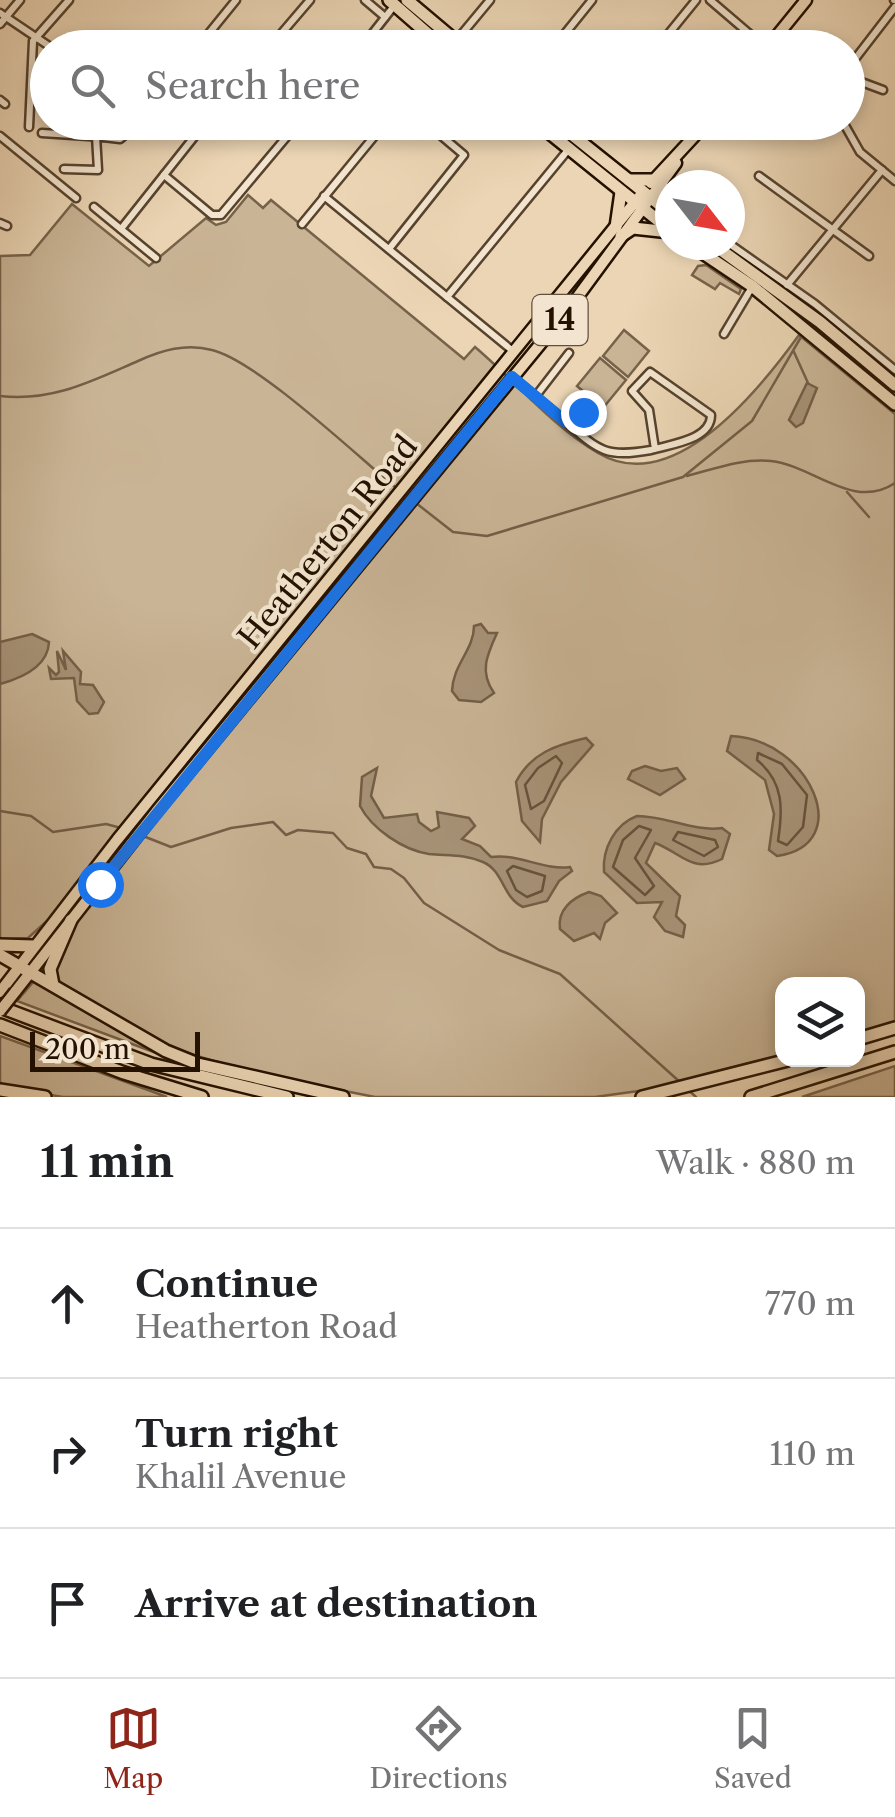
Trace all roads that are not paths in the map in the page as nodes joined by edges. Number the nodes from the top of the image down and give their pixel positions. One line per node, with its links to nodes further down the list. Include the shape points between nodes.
1 (20, 0): 14 (street)
2 (69, 0): 15 (street)
3 (236, 0): 16 (street)
4 (310, 0): 17 (street)
5 (364, 0): 13 (street)
6 (490, 0): 20 (street)
7 (592, 0): 21 (street)
8 (696, 0): 22 (street)
9 (710, 0): 23 (street)
10 (806, 0): 24 (main road)
11 (397, 1): 13 (street); 19 (highway)
12 (895, 2): 26 (street)
13 (385, 17): 18 (street)
14 (2, 18): 25 (street)
15 (43, 30)
16 (212, 30)
17 (284, 30)
18 (375, 30)
19 (433, 30)
20 (466, 30)
21 (567, 30)
22 (672, 30)
23 (746, 30)
24 (781, 30)
25 (30, 34)
26 (865, 44)
27 (865, 83): 28 (street)
28 (883, 90)
29 (30, 114): 30 (street)
30 (29, 127)
31 (0, 136): 53 (street)
32 (100, 140): 42 (street, via 98,170)
33 (192, 140): 45 (street)
34 (284, 140): 45 (street, via 221,215)
35 (371, 140): 52 (street)
36 (446, 140): 63 (street, via 464,156)
37 (558, 140): 41 (highway)
38 (578, 140): 47 (highway)
39 (692, 140): 43 (main road, Heatherton Road / 14)
40 (852, 140): 44 (street)
41 (569, 149): 51 (highway); 71 (street)
42 (64, 169)
43 (667, 170)
44 (882, 170): 49 (street); 60 (street)
45 (164, 175): 59 (street)
46 (759, 176): 60 (street)
47 (625, 178): 48 (highway); 54 (highway)
48 (655, 181)
49 (895, 181)
50 (655, 185): 54 (main road, Heatherton Road / 14)
51 (621, 192): 54 (highway); 62 (highway)
52 (324, 196): 58 (street); 63 (street)
53 (76, 198)
54 (642, 201): 55 (highway); 57 (highway); 62 (main road, Heatherton Road / 14)
55 (655, 206)
56 (94, 207): 59 (street)
57 (655, 215)
58 (302, 224)
59 (121, 229): 66 (street)
60 (835, 229): 65 (street); 69 (street)
61 (655, 230): 62 (highway)
62 (618, 232): 73 (main road, Heatherton Road / 14); 75 (main road, Heatherton Road / 14)
63 (389, 249): 71 (street)
64 (745, 255): 69 (street)
65 (870, 256)
66 (156, 258)
67 (713, 260): 70 (highway)
68 (735, 260): 79 (highway)
69 (787, 285): 77 (street)
70 (752, 286): 72 (street); 81 (highway)
71 (447, 297): 73 (street)
72 (724, 334)
73 (515, 353): 75 (main road); 76 (main road, Heatherton Road / 14)
74 (569, 353): 80 (street)
75 (525, 362): 78 (main road, Heatherton Road / 14)
76 (502, 368): 78 (main road); 87 (main road, Heatherton Road / 14)
77 (895, 370)
78 (512, 377): 80 (street); 85 (main road, Heatherton Road / 14)
79 (895, 385)
80 (535, 397): 83 (street)
81 (895, 404)
82 (583, 412): 83 (street)
83 (566, 422): 84 (street, via 606,453)
84 (654, 449): 84 (street, via 694,437 712,420 650,372 632,391 649,410)
85 (72, 920): 90 (main road, Heatherton Road / 14); 91 (highway, via 50,969)
86 (0, 945): 87 (highway)
87 (32, 946): 89 (main road, Heatherton Road / 14)
88 (0, 955): 89 (highway)
89 (18, 967): 90 (highway); 92 (main road, Heatherton Road / 14)
90 (32, 972): 91 (highway); 92 (main road, Heatherton Road / 14)
91 (53, 984): 104 (highway, via 182,1058)
92 (6, 990): 93 (main road, Heatherton Road / 14, bridge)
93 (0, 1009): 103 (highway, via 152,1064)
94 (0, 1025): 102 (highway)
95 (895, 1028): 96 (highway)
96 (865, 1037)
97 (895, 1052): 106 (highway)
98 (775, 1064): 100 (highway)
99 (2, 1091): 101 (highway)
100 (656, 1094): 105 (highway)
101 (45, 1097)
102 (202, 1097)
103 (287, 1097)
104 (342, 1097)
105 (642, 1097)
106 (750, 1097)

